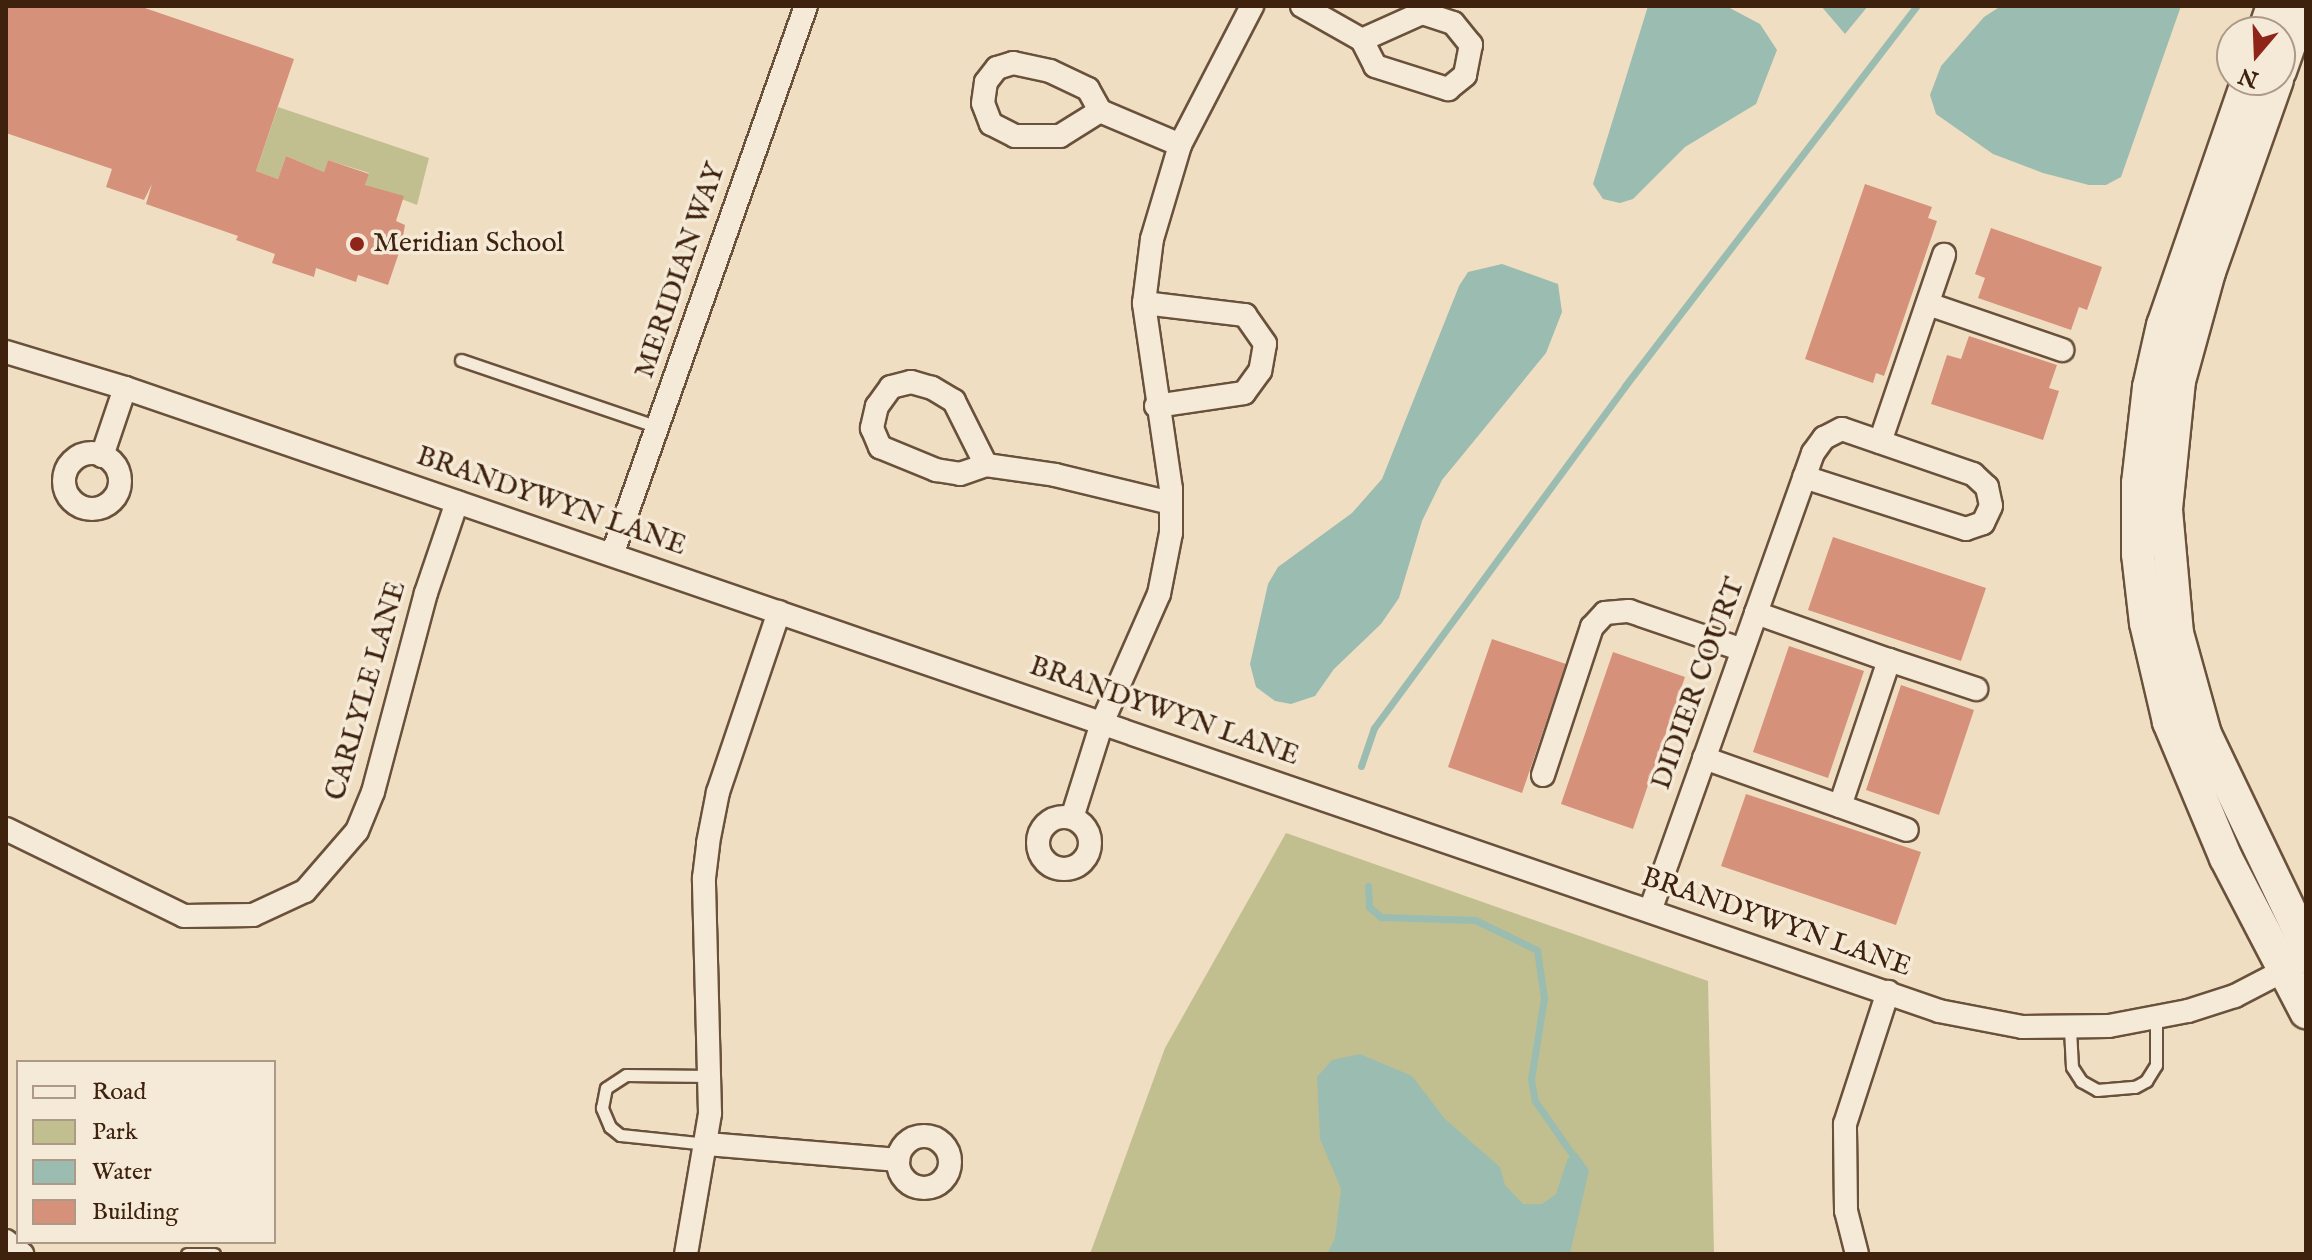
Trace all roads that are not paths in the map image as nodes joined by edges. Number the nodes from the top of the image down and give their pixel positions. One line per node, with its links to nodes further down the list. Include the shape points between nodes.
1 (806, 6): 19 (street, MERIDIAN WAY)
2 (1252, 6): 10 (street)
3 (1302, 6): 6 (street)
4 (2303, 6): 5 (main road)
5 (2296, 26)
6 (1362, 40): 6 (street, via 1375,66 1448,89 1465,75 1471,45 1453,23 1422,13)
7 (2242, 96): 41 (main road, via 2163,325 2149,387 2138,483 2138,554 2146,623 2169,722 2226,858)
8 (2271, 96): 40 (main road, via 2209,272 2179,381 2166,510 2177,633 2205,734)
9 (1100, 111): 9 (street, via 1088,89 1031,66 997,68 986,82 983,103 991,124 1015,136 1060,136); 10 (street)
10 (1180, 145): 12 (street, via 1152,239)
11 (1944, 255): 13 (street)
12 (1144, 303): 18 (street); 18 (street, via 1245,315 1265,344 1260,371 1244,393)
13 (1928, 304): 14 (street); 20 (street)
14 (2062, 350)
15 (6, 352): 17 (street, BRANDYWYN LANE)
16 (461, 360): 19 (lane)
17 (125, 388): 21 (street); 24 (street, BRANDYWYN LANE)
18 (1156, 406): 25 (street)
19 (658, 427): 26 (street, MERIDIAN WAY)
20 (1880, 442): 23 (street, DIDIER COURT, via 1842,429 1824,438); 23 (street, DIDIER COURT, via 1973,474 1987,487 1991,506 1983,523 1966,529)
21 (102, 456)
22 (986, 465): 22 (street, via 960,474 948,472 880,447 872,428 877,406 891,387 911,382 932,388 954,401); 25 (street, via 1055,475)
23 (1804, 477): 28 (street, DIDIER COURT)
24 (457, 502): 26 (street, BRANDYWYN LANE); 37 (street, CARLYLE LANE, via 426,593 373,792 357,831 305,891 253,915 184,916)
25 (1171, 503): 32 (street, via 1159,594)
26 (612, 555): 27 (street, BRANDYWYN LANE)
27 (779, 612): 32 (street, BRANDYWYN LANE); 46 (street, via 718,792 708,843 704,878)
28 (1756, 613): 29 (street, DIDIER COURT); 30 (street)
29 (1743, 650): 33 (street, DIDIER COURT); 34 (street, via 1629,611 1605,613 1592,627)
30 (1889, 660): 31 (street); 35 (street)
31 (1976, 689)
32 (1102, 723): 36 (street); 39 (street, BRANDYWYN LANE)
33 (1704, 758): 35 (street); 39 (street, DIDIER COURT)
34 (1543, 775)
35 (1840, 806): 38 (street)
36 (1072, 818)
37 (6, 829)
38 (1907, 830)
39 (1650, 911): 42 (street, BRANDYWYN LANE)
40 (2306, 945)
41 (2296, 965): 43 (main road); 44 (street, BRANDYWYN LANE, via 2235,996)
42 (1888, 992): 45 (street, BRANDYWYN LANE, via 1977,1020); 54 (street, via 1845,1124 1846,1211)
43 (2306, 1012)
44 (2156, 1018): 45 (street, BRANDYWYN LANE); 45 (lane, via 2156,1065 2135,1087 2103,1090 2081,1081 2072,1067)
45 (2070, 1029)
46 (710, 1076): 47 (street); 47 (lane, via 626,1075 610,1083 602,1108 620,1135)
47 (707, 1144): 48 (street); 53 (street)
48 (898, 1160)
49 (6, 1241): 50 (street)
50 (22, 1254)
51 (187, 1254): 52 (lane)
52 (214, 1254)
53 (686, 1254)
54 (1857, 1254)

